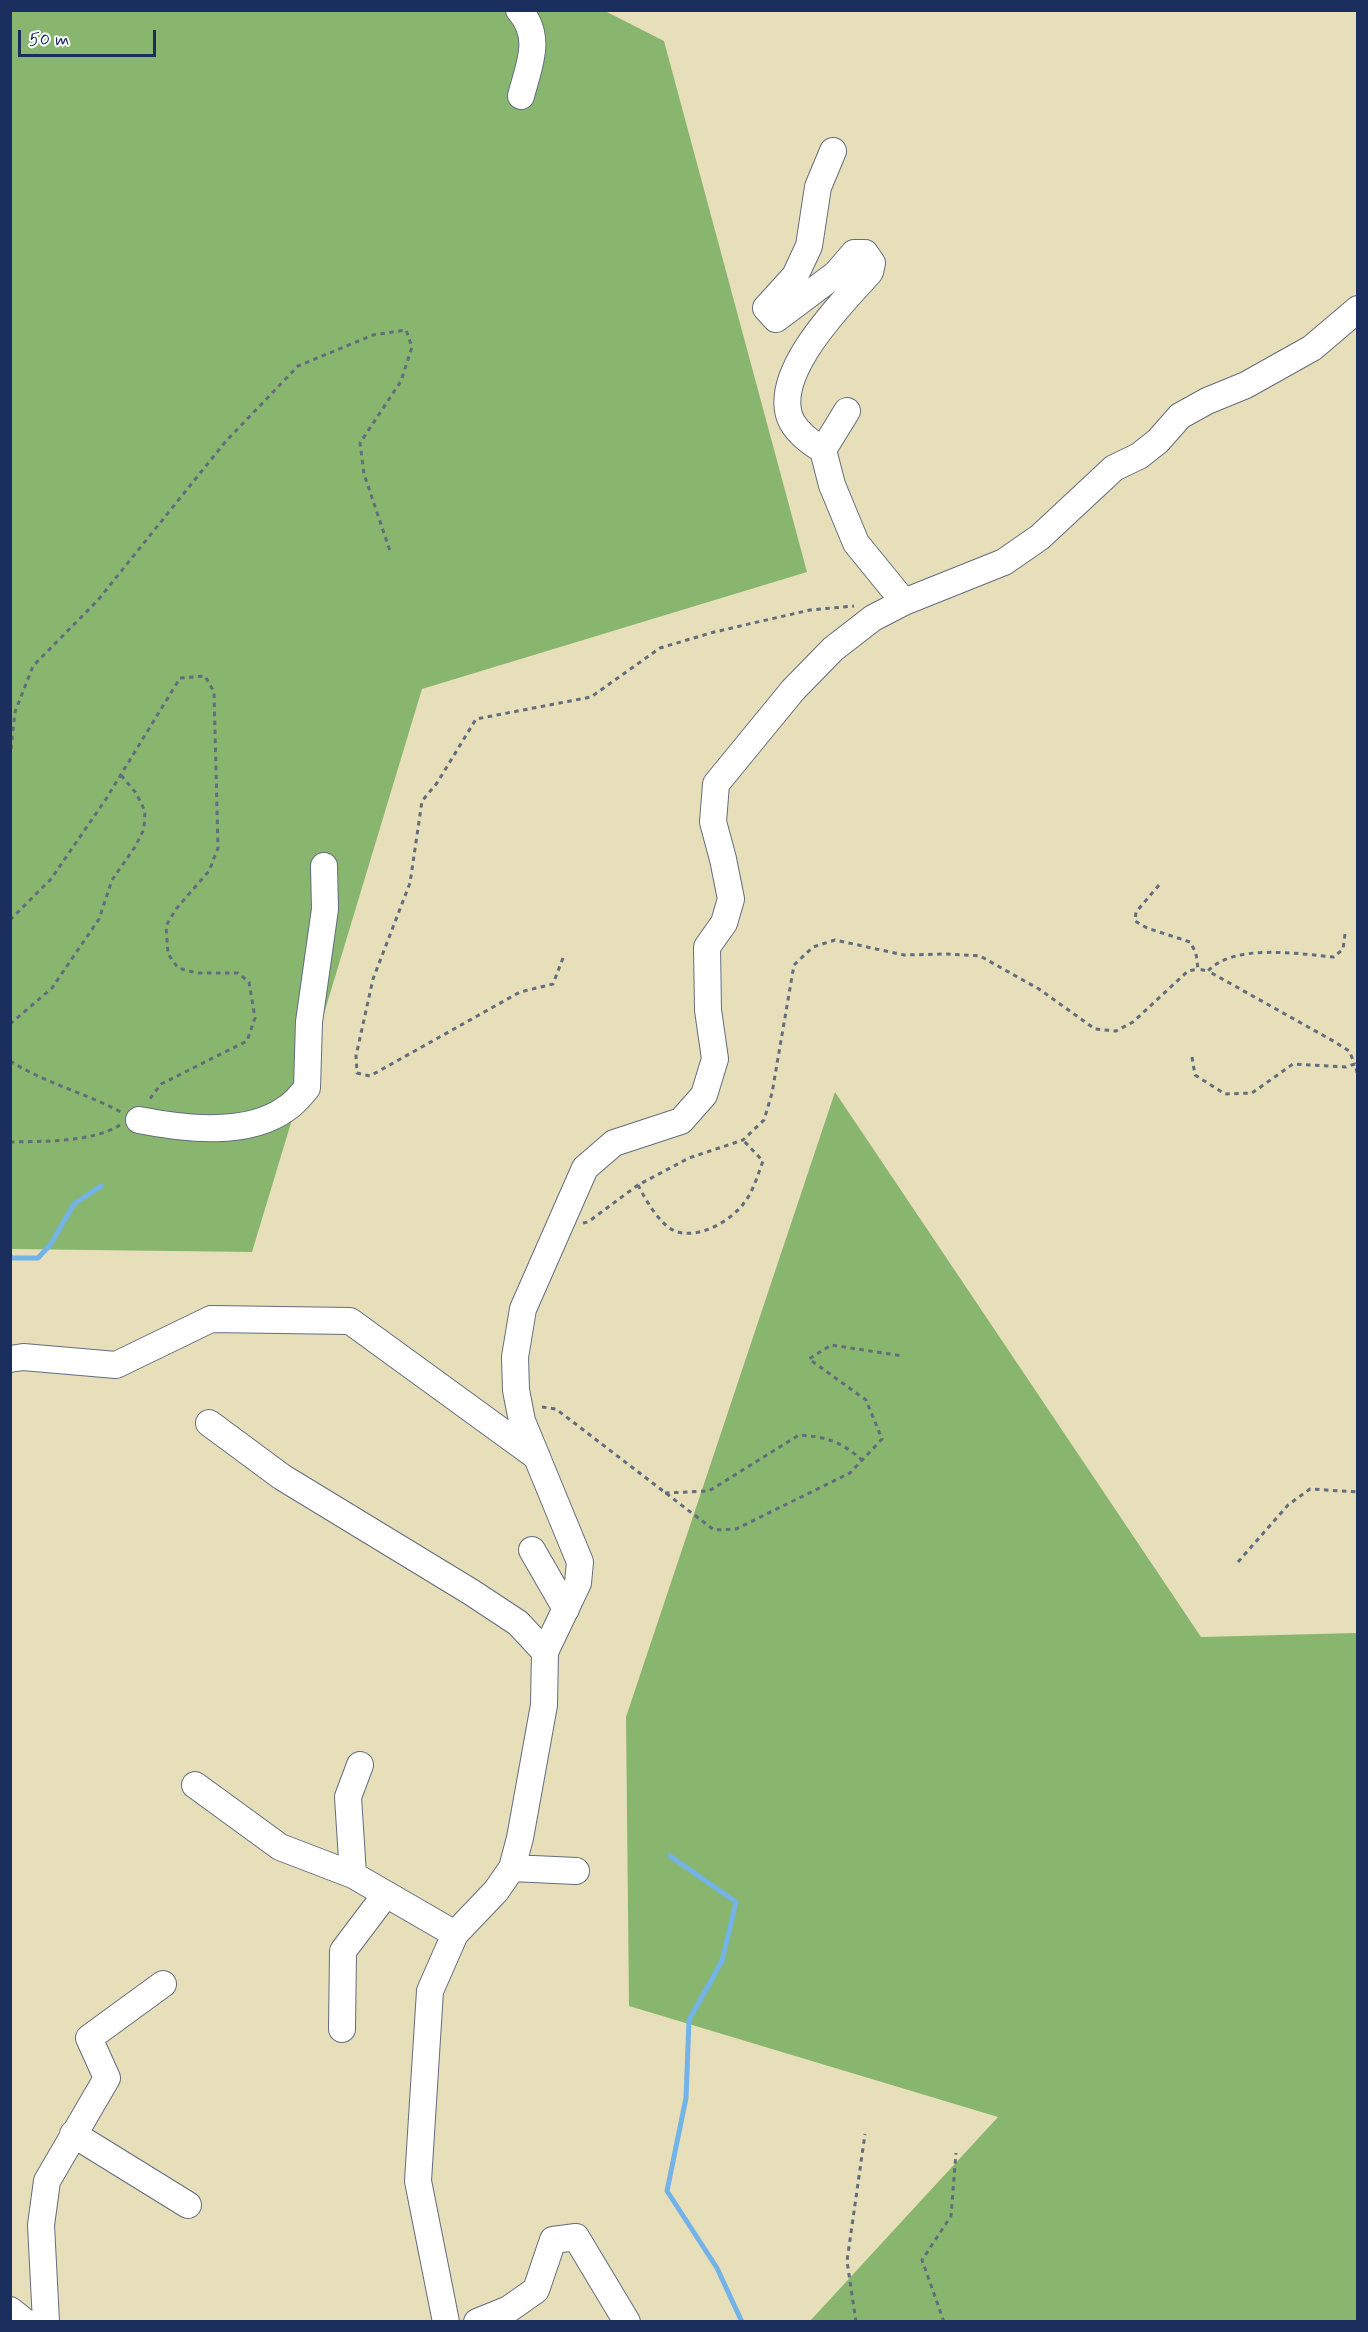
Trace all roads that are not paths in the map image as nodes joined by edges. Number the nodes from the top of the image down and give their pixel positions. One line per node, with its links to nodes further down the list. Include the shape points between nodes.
1 (519, 10): 2 (lane, via 529,21 534,45)
2 (521, 96)
3 (833, 151): 6 (lane, via 818,187 809,246 795,276 766,308 776,319 836,274 854,253 865,253 872,263 870,272 817,331 790,381 792,421)
4 (1358, 309): 7 (lane, via 1312,348 1246,386 1206,400 1180,416 1145,451 1114,468 1040,537 1004,562)
5 (847, 411): 6 (lane)
6 (823, 450): 7 (lane, via 832,485 856,543)
7 (904, 602): 12 (lane, via 873,618 833,649 716,784 713,822 730,899 724,923 707,947 708,1010 715,1059 704,1095 681,1121 614,1143 585,1168 558,1228 523,1309 515,1357 522,1421)
8 (324, 866): 9 (lane, via 325,909 309,1022 307,1088 289,1107 269,1119 221,1128)
9 (132, 1121)
10 (10, 1359): 12 (lane, via 116,1365 211,1319 350,1322)
11 (209, 1423): 15 (lane, via 282,1477 518,1623)
12 (537, 1457): 14 (lane, via 580,1562 578,1583)
13 (532, 1550): 14 (lane)
14 (566, 1609): 15 (lane)
15 (545, 1652): 18 (lane, via 544,1705)
16 (360, 1765): 20 (lane, via 348,1797)
17 (195, 1785): 20 (lane, via 280,1846)
18 (512, 1868): 19 (lane); 22 (lane, via 496,1892)
19 (576, 1871)
20 (353, 1875): 21 (lane)
21 (386, 1894): 22 (lane); 24 (lane, via 343,1951)
22 (455, 1934): 30 (lane, via 430,1991 418,2181)
23 (163, 1984): 25 (lane, via 89,2038 107,2078)
24 (342, 2029)
25 (73, 2134): 26 (lane); 29 (lane, via 47,2181 41,2225)
26 (188, 2205)
27 (10, 2310): 28 (lane)
28 (25, 2322)
29 (46, 2322)
30 (446, 2322)
31 (477, 2322): 32 (lane, via 509,2309 536,2290 553,2240 576,2237)
32 (627, 2322)

